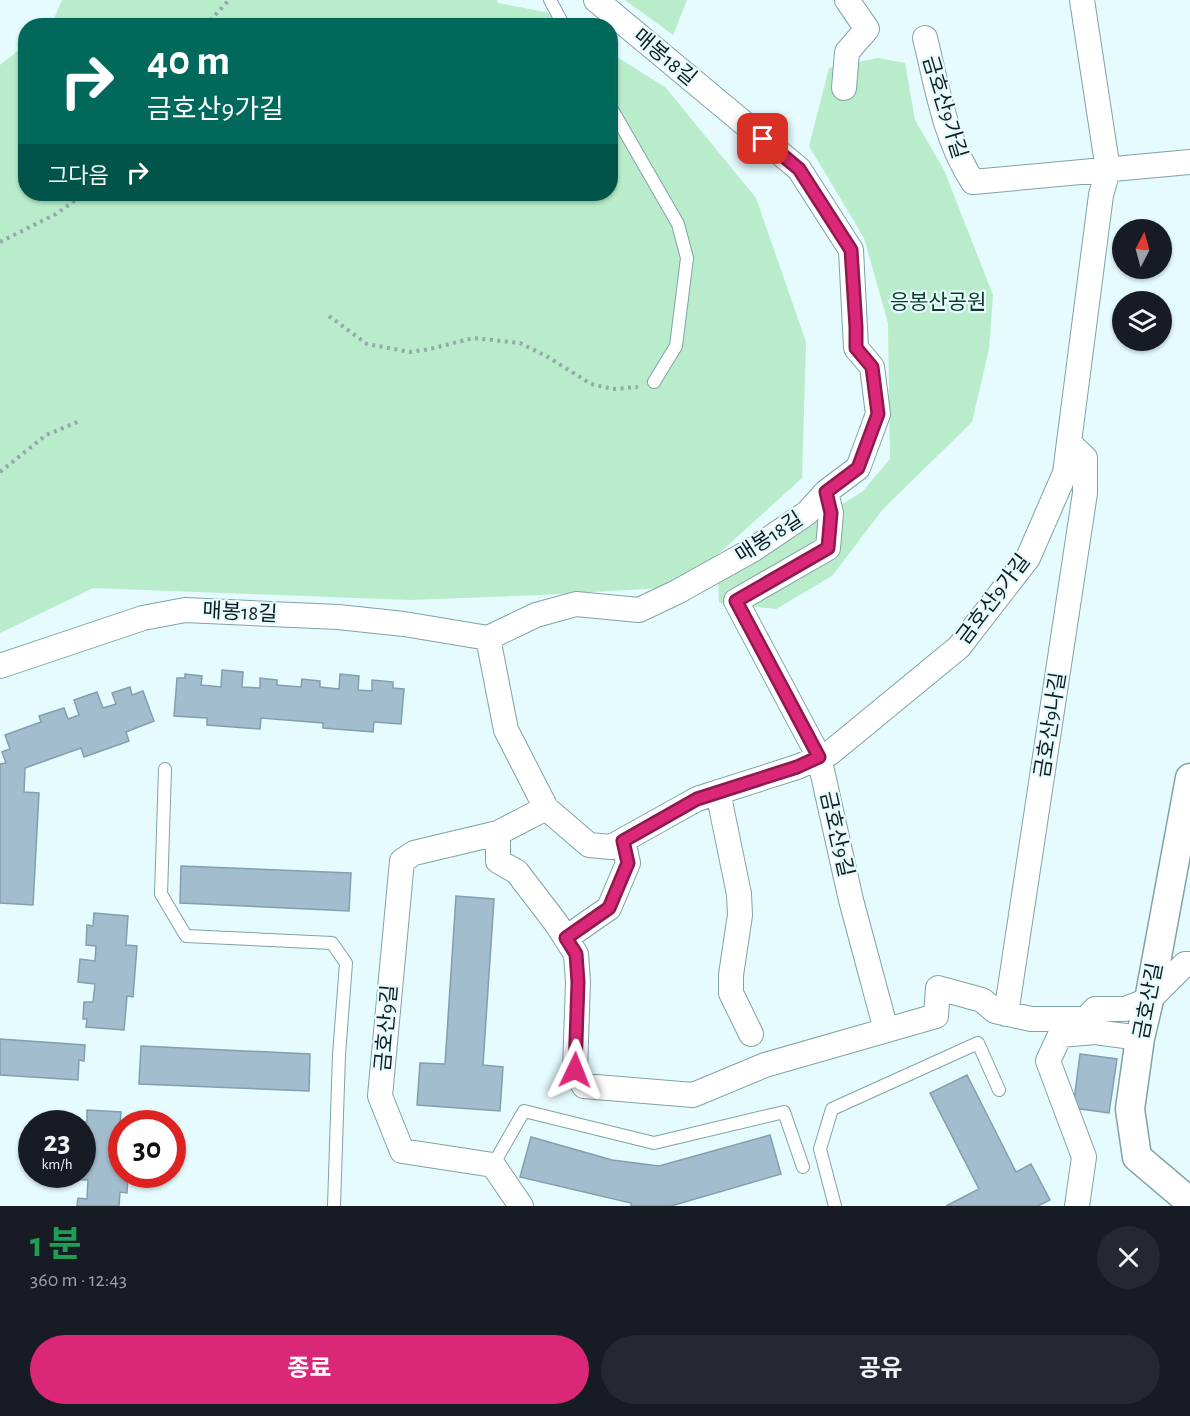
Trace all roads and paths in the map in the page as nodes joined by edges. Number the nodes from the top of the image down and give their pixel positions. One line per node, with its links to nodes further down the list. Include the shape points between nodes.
1 (229, 0): 6 (path)
2 (550, 0): 7 (lane)
3 (596, 0): 9 (street, 매봉18길)
4 (847, 0): 11 (street, via 867,29 847,52)
5 (1082, 0): 14 (street, 금호산9가길)
6 (212, 18)
7 (560, 18)
8 (618, 18): 22 (street, 매봉18길, via 799,169 851,250 856,348 872,367 878,414 858,468)
9 (618, 18)
10 (925, 38): 14 (street, 금호산9가길, via 947,125 961,164 973,182)
11 (844, 88)
12 (618, 120): 18 (lane, via 678,224 687,258 676,346)
13 (1190, 162): 14 (street, 금호산9가길)
14 (1108, 170): 20 (street, 금호산9가길, via 1101,195)
15 (74, 201): 16 (path)
16 (0, 242)
17 (329, 316): 18 (path, via 367,344 410,352 473,338 520,343 591,384 613,389)
18 (654, 382)
19 (80, 421): 21 (path, via 46,435)
20 (1070, 443): 25 (street, 금호산9가길, via 1065,473 1028,558 959,647 830,753); 35 (street, 금호산9나길, via 1085,458 1085,493)
21 (0, 472)
22 (826, 492): 23 (street, 매봉18길, via 807,513 754,549 639,610 576,604 536,615); 25 (street, 금호산9길, via 831,513 828,548 736,601)
23 (488, 638): 24 (street, 매봉18길, via 338,617 185,610 143,618); 29 (street, via 506,730)
24 (0, 666)
25 (819, 757): 28 (street, 금호산9가길); 36 (street, 금호산9길, via 851,900)
26 (165, 769): 43 (lane, via 161,894 186,936 332,943 346,963)
27 (1190, 778): 34 (street, 금호산길)
28 (718, 792): 31 (street, 금호산9가길, via 697,799); 37 (street, via 740,894 731,993)
29 (546, 808): 30 (street); 31 (street, 금호산9가길, via 589,845 611,847)
30 (498, 833): 32 (street, via 498,861 517,872); 40 (street, 금호산9길, via 414,853 402,861 380,1096 402,1152)
31 (623, 841): 32 (street, via 628,863 609,908)
32 (566, 938): 36 (street, via 576,954 575,1070 584,1086 693,1095 765,1065)
33 (1190, 964): 34 (street, via 1185,964)
34 (1149, 1000): 35 (street, via 1125,1009 1095,1009 1086,1019 1031,1019); 38 (street, 금호산길)
35 (1006, 1014): 36 (street, via 982,1000 938,988 936,1016)
36 (886, 1030)
37 (752, 1034)
38 (1140, 1038): 42 (street, 금호산길, via 1130,1109 1137,1157); 46 (street, via 1095,1032 1060,1035 1048,1061 1084,1157)
39 (999, 1090): 45 (lane, via 978,1043 832,1109 820,1149)
40 (493, 1165): 41 (lane, via 524,1111 654,1143 784,1112); 44 (street)
41 (803, 1167)
42 (1188, 1199)
43 (334, 1206)
44 (521, 1206)
45 (835, 1206)
46 (1077, 1206)

